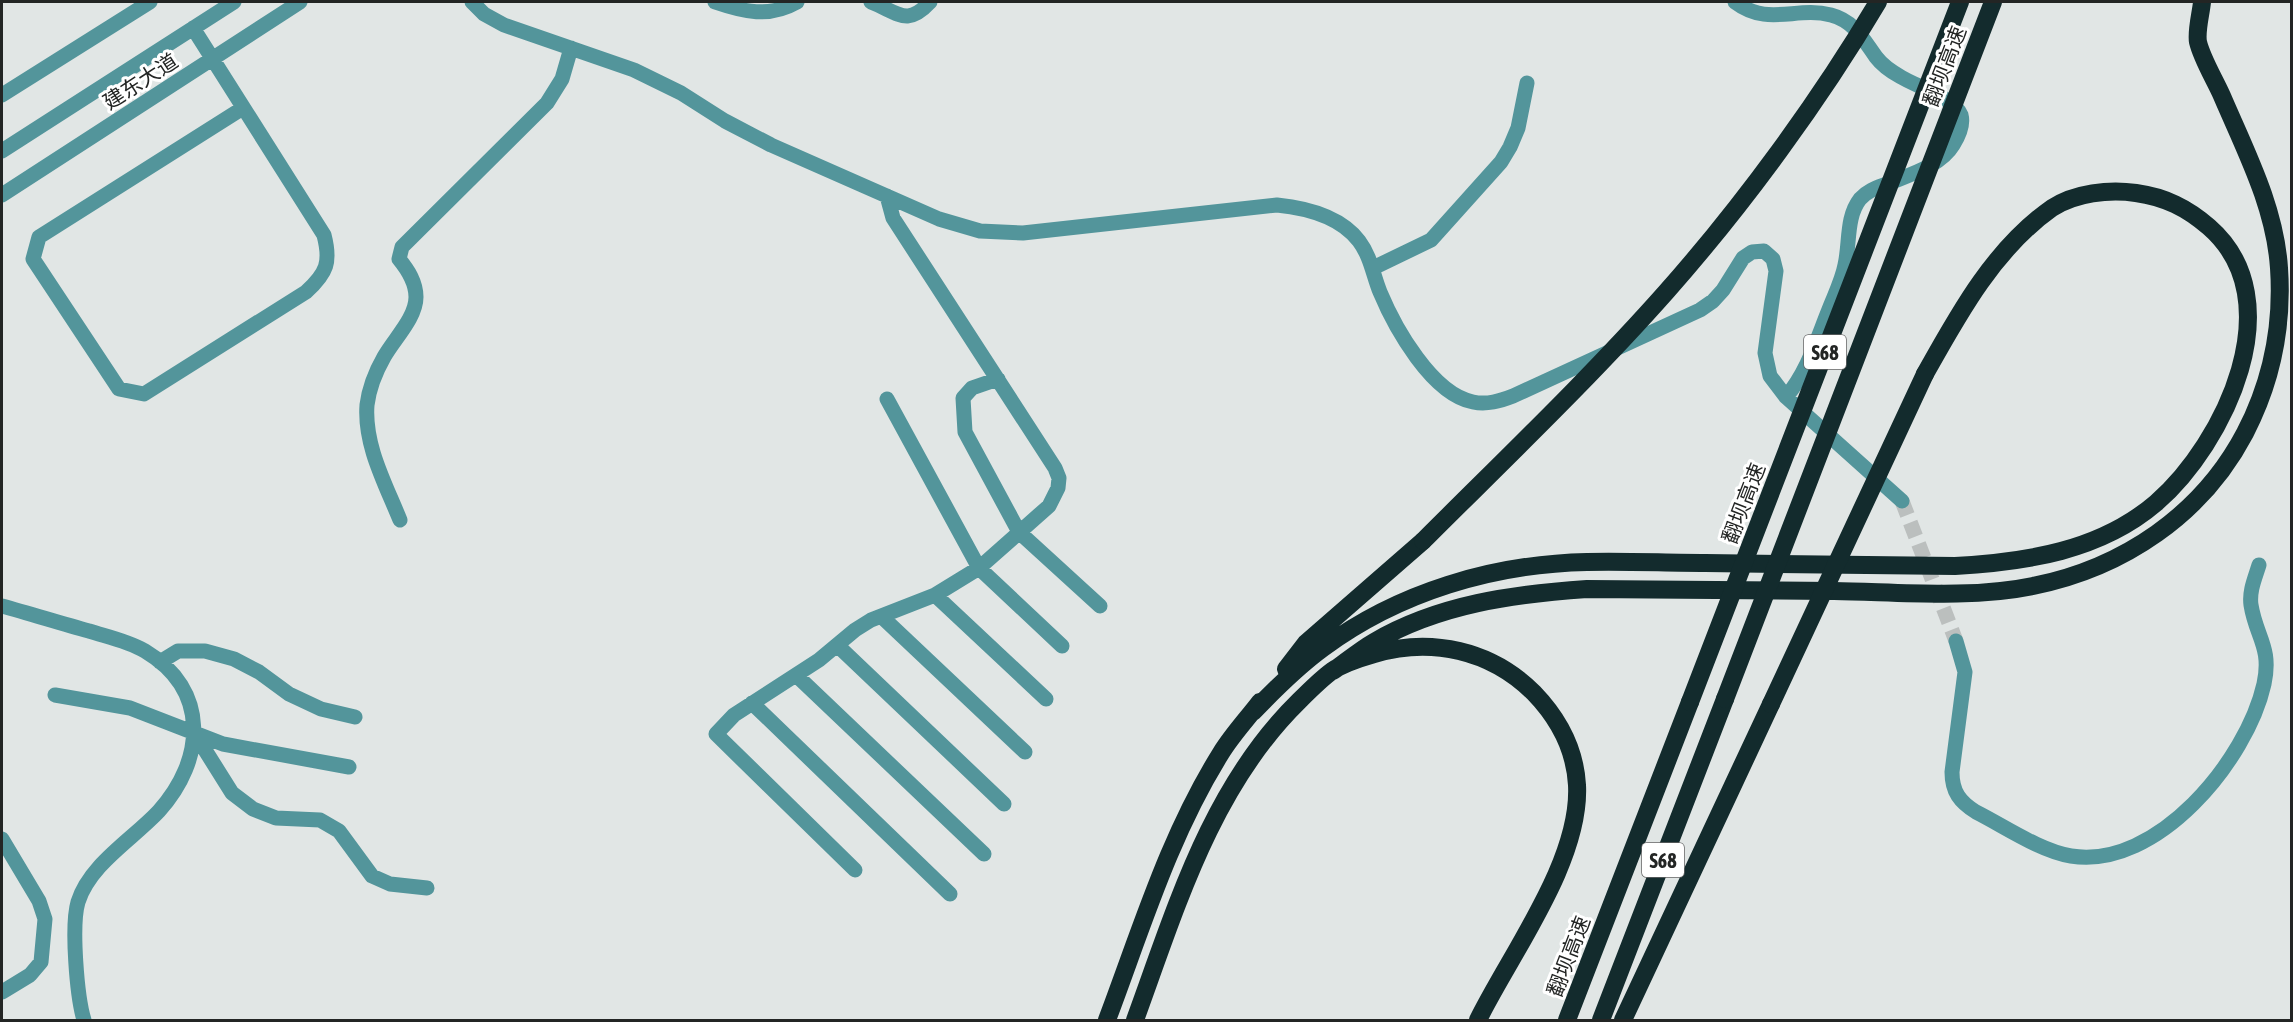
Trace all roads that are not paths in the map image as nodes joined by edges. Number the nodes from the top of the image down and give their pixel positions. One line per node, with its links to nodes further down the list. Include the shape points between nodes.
1 (150, 2): 18 (street)
2 (234, 2): 14 (street, 建东大道)
3 (300, 2): 16 (street, 建东大道)
4 (472, 2): 15 (street, via 504,25)
5 (715, 2): 6 (street, via 762,13)
6 (797, 2)
7 (872, 2): 8 (street, via 905,16 918,14)
8 (930, 2)
9 (1735, 2): 25 (street, via 1765,15 1814,13 1848,21 1888,68 1951,102 1961,116 1961,131 1937,161 1873,188 1860,200 1849,223 1845,266 1838,286 1802,377)
10 (1878, 2): 45 (highway, bridge, via 1741,202 1668,290 1593,372 1423,541 1306,643)
11 (1960, 2): 61 (highway, 翻坝高速 / S68, bridge)
12 (1993, 2): 62 (highway, 翻坝高速 / S68, bridge)
13 (2202, 2): 40 (highway, via 2198,41 2253,168 2278,249 2278,333 2266,383 2238,446 2216,479 2165,529 2103,565 2022,587 1956,592 1587,589 1494,598 1413,624 1375,642)
14 (193, 28): 16 (street); 20 (street, 建东大道)
15 (571, 48): 22 (street, via 634,70 771,145); 28 (street, via 562,79 547,104 402,247 399,259 411,277 416,298 412,314 374,380 366,423)
16 (212, 59): 19 (street); 21 (street, 建东大道)
17 (1527, 83): 23 (street, via 1518,128 1501,162 1431,240)
18 (2, 95)
19 (243, 108): 19 (street, via 324,235 327,267 306,292 144,394 119,389 33,259 39,237)
20 (2, 151)
21 (2, 195)
22 (886, 196): 23 (street, via 939,219 1002,233 1260,206 1296,207 1331,218 1347,228); 24 (street, via 893,218)
23 (1373, 268): 25 (street, via 1389,311 1428,371 1459,398 1487,403 1513,396 1700,310 1723,290 1743,258 1764,251 1773,259 1776,271 1766,364)
24 (998, 379): 29 (street, via 1059,478 1049,506); 29 (street, via 972,388 963,398 965,432)
25 (1786, 397): 27 (street)
26 (888, 399): 31 (street)
27 (1902, 501)
28 (400, 520)
29 (1019, 532): 31 (street); 34 (street)
30 (2259, 565): 36 (street, via 2251,606 2267,662 2255,710 2210,787 2179,819 2117,853 2071,856 2048,849 1976,812 1956,795 1952,772 1965,672)
31 (979, 568): 32 (street); 38 (street)
32 (935, 595): 35 (street); 43 (street)
33 (2, 606): 39 (street, via 125,642)
34 (1100, 606)
35 (881, 616): 37 (street); 48 (street)
36 (1956, 641)
37 (837, 645): 41 (street); 50 (street)
38 (1062, 645)
39 (160, 662): 46 (street, via 178,651 205,651 234,659 289,694 321,709); 47 (street, via 186,696)
40 (1333, 671): 59 (highway, via 1299,700 1241,771 1197,856); 60 (highway, via 1388,650 1446,648 1475,654 1525,685 1562,730 1573,757 1577,785 1570,839 1538,911)
41 (796, 675): 44 (street); 52 (street)
42 (55, 695): 47 (street, via 130,708)
43 (1046, 699)
44 (752, 703): 53 (street, via 716,734); 55 (street)
45 (1253, 712): 58 (highway, via 1222,752 1173,844); 63 (highway, bridge, via 1287,677 1363,622 1416,597 1492,572 1586,562 1955,566 1998,564 2062,552 2112,532 2155,504 2192,466 2220,424 2240,377 2250,326 2247,293 2237,262 2218,234 2189,210 2156,196 2121,191 2087,194 2054,207 2012,242 1979,283 1925,374 1771,704)
46 (355, 717)
47 (195, 734): 49 (street, via 223,744); 54 (street, via 232,793 253,809 276,818 320,820 339,831 372,876 390,884); 57 (street, via 182,781 159,811 105,860 78,902 76,964)
48 (1025, 752)
49 (349, 767)
50 (1004, 804)
51 (2, 839): 56 (street, via 39,901 45,919 42,962 30,975)
52 (984, 854)
53 (855, 870)
54 (427, 888)
55 (950, 894)
56 (2, 992)
57 (84, 1020)
58 (1107, 1020)
59 (1136, 1020)
60 (1478, 1020)
61 (1567, 1020)
62 (1601, 1020)
63 (1623, 1020)

